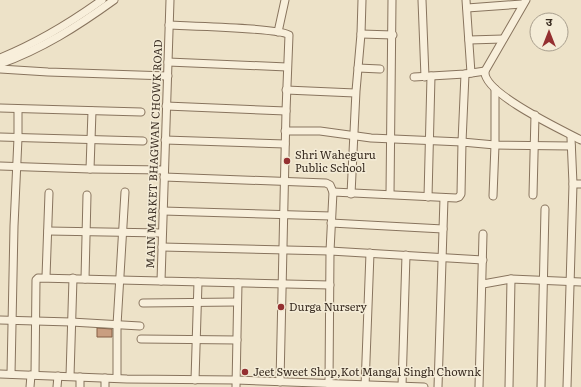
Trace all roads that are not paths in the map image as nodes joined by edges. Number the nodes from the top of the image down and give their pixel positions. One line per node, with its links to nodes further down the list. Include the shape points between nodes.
1 (102, 0): 17 (street, via 42,39)
2 (114, 0): 19 (street, via 57,38)
3 (170, 0): 11 (street, MAIN MARKET BHAGWAN CHOWK ROAD)
4 (285, 0): 12 (street)
5 (362, 0): 13 (street)
6 (392, 0): 14 (street)
7 (422, 0): 28 (street)
8 (466, 0): 10 (street)
9 (523, 3): 10 (street); 15 (street)
10 (467, 8): 16 (street)
11 (169, 26): 12 (street); 18 (street, MAIN MARKET BHAGWAN CHOWK ROAD)
12 (278, 32): 20 (street, via 289,35)
13 (361, 34): 14 (street); 21 (street)
14 (393, 35): 44 (street)
15 (504, 39): 16 (street); 24 (street)
16 (470, 40): 25 (street)
17 (0, 58)
18 (168, 62): 20 (street); 26 (street, MAIN MARKET BHAGWAN CHOWK ROAD)
19 (0, 64)
20 (287, 67): 30 (street)
21 (358, 68): 23 (street); 31 (street)
22 (0, 69): 26 (street)
23 (380, 69)
24 (485, 71): 25 (street); 29 (street, via 485,78)
25 (468, 74): 28 (street); 50 (street)
26 (168, 76): 32 (street, MAIN MARKET BHAGWAN CHOWK ROAD)
27 (414, 77): 28 (street)
28 (428, 77): 49 (street)
29 (495, 89): 38 (street); 52 (street)
30 (286, 90): 31 (street); 37 (street)
31 (355, 93): 40 (street)
32 (166, 106): 37 (street); 46 (street, MAIN MARKET BHAGWAN CHOWK ROAD)
33 (0, 108): 34 (street)
34 (18, 109): 35 (street); 42 (street)
35 (92, 111): 36 (street); 45 (street)
36 (141, 112)
37 (286, 112): 39 (street)
38 (535, 115): 47 (street); 53 (street)
39 (285, 131): 40 (street, via 330,132); 51 (street)
40 (354, 137): 44 (street); 65 (street)
41 (0, 138): 42 (street)
42 (18, 138): 45 (street); 56 (street)
43 (571, 138): 54 (street)
44 (391, 139): 49 (street); 66 (street)
45 (91, 140): 48 (street); 57 (street)
46 (165, 140): 51 (street); 58 (street, MAIN MARKET BHAGWAN CHOWK ROAD)
47 (581, 140)
48 (143, 141)
49 (430, 141): 50 (street); 70 (street)
50 (462, 142): 52 (street); 71 (street, via 461,194 456,198)
51 (285, 144): 59 (street)
52 (495, 145): 53 (street); 69 (street)
53 (534, 146): 54 (street); 68 (street)
54 (571, 146): 60 (street)
55 (0, 166): 56 (street)
56 (17, 166): 57 (street); 107 (street)
57 (90, 169): 58 (street)
58 (164, 174): 59 (street); 73 (street, MAIN MARKET BHAGWAN CHOWK ROAD)
59 (285, 182): 63 (street, via 326,183); 74 (street)
60 (573, 184): 61 (street); 97 (street)
61 (581, 184)
62 (125, 192): 79 (street)
63 (333, 192): 65 (street); 75 (street)
64 (49, 193): 77 (street)
65 (351, 194): 66 (street)
66 (390, 194): 70 (street)
67 (87, 195): 78 (street)
68 (533, 195)
69 (493, 196)
70 (428, 197): 71 (street)
71 (444, 198): 76 (street)
72 (545, 209): 94 (street)
73 (163, 211): 74 (street); 80 (street, MAIN MARKET BHAGWAN CHOWK ROAD)
74 (284, 215): 75 (street); 83 (street)
75 (331, 220): 76 (street); 84 (street)
76 (443, 229): 87 (street)
77 (48, 231): 78 (street); 89 (street)
78 (86, 232): 79 (street); 91 (street)
79 (124, 232): 80 (street); 93 (street)
80 (162, 233): 82 (street, MAIN MARKET BHAGWAN CHOWK ROAD)
81 (483, 234): 88 (street)
82 (162, 247): 83 (street); 95 (street, MAIN MARKET BHAGWAN CHOWK ROAD)
83 (282, 250): 84 (street); 100 (street)
84 (330, 251): 85 (street); 102 (street)
85 (370, 253): 86 (street); 130 (street)
86 (406, 256): 87 (street); 131 (street)
87 (442, 258): 88 (street); 138 (street)
88 (483, 260): 101 (street)
89 (46, 277): 90 (street); 108 (street, via 36,280)
90 (73, 278): 91 (street); 109 (street)
91 (85, 279): 93 (street)
92 (511, 279): 94 (street); 101 (street); 140 (street)
93 (121, 280): 95 (street); 110 (street)
94 (544, 280): 97 (street); 141 (street)
95 (161, 281): 96 (street, MAIN MARKET BHAGWAN CHOWK ROAD)
96 (198, 282): 99 (street, MAIN MARKET BHAGWAN CHOWK ROAD); 103 (street)
97 (570, 282): 98 (street); 142 (street)
98 (581, 282)
99 (238, 283): 100 (street, MAIN MARKET BHAGWAN CHOWK ROAD); 104 (street)
100 (282, 284): 102 (street, MAIN MARKET BHAGWAN CHOWK ROAD); 125 (street)
101 (483, 284): 139 (street)
102 (330, 285): 129 (street)
103 (197, 302): 104 (street); 105 (street); 113 (street)
104 (237, 302): 114 (street)
105 (142, 303)
106 (0, 320): 107 (street)
107 (13, 320): 108 (street); 116 (street)
108 (36, 321): 109 (street); 117 (street)
109 (71, 322): 110 (street); 119 (street)
110 (117, 325): 111 (street); 122 (street)
111 (140, 326)
112 (142, 339): 113 (street)
113 (197, 339): 114 (street); 124 (street)
114 (237, 340): 128 (street)
115 (0, 374): 116 (street)
116 (11, 374): 117 (street)
117 (33, 375): 118 (street); 132 (street)
118 (58, 376): 119 (street); 133 (street)
119 (70, 376): 120 (street)
120 (80, 377): 121 (street); 134 (street)
121 (105, 378): 122 (street); 135 (street)
122 (117, 378): 123 (street)
123 (128, 379): 126 (street); 136 (street)
124 (199, 382): 127 (street); 128 (street)
125 (280, 382): 128 (street); 129 (street)
126 (152, 383): 127 (street)
127 (174, 383)
128 (236, 384)
129 (329, 384): 130 (street)
130 (365, 386): 131 (street)
131 (400, 386): 137 (street)
132 (30, 387)
133 (57, 387)
134 (80, 387)
135 (105, 387)
136 (127, 387)
137 (424, 387)
138 (438, 387)
139 (480, 387)
140 (509, 387)
141 (541, 387)
142 (567, 387)

